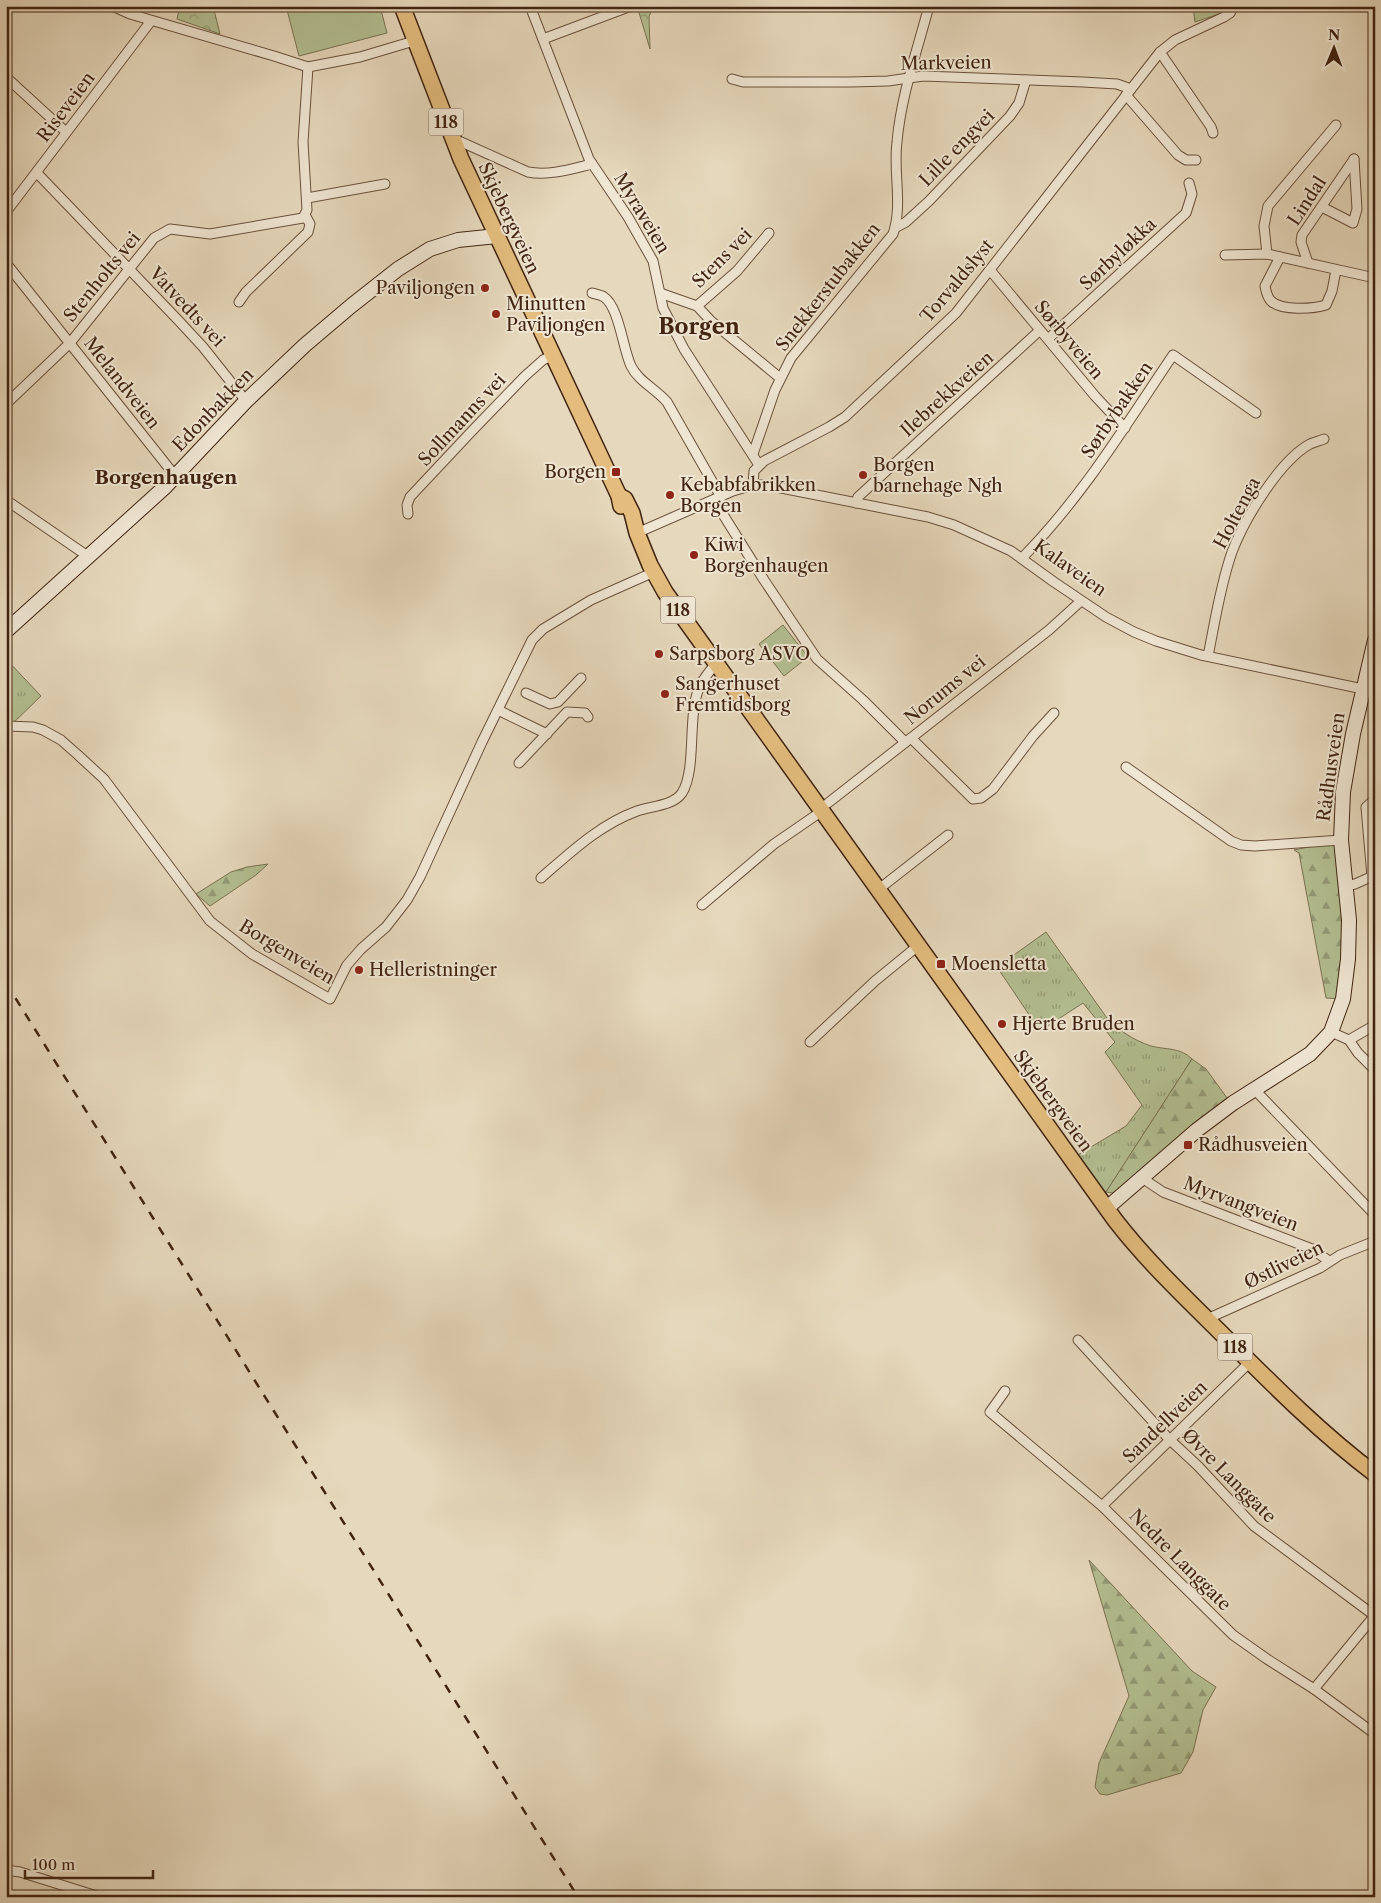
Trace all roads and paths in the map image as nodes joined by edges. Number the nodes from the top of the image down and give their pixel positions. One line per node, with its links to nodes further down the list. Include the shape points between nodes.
1 (112, 6): 7 (street)
2 (402, 6): 9 (main road, Skjebergveien / 118)
3 (530, 6): 8 (street, Myraveien)
4 (631, 6): 8 (street)
5 (929, 6): 13 (street, Snekkerstubakken)
6 (1234, 6): 10 (street, Torvaldslyst, via 1224,17 1175,40)
7 (151, 21): 11 (street); 18 (street, Riseveien)
8 (543, 39): 22 (street, Myraveien)
9 (414, 41): 11 (street); 20 (main road, Skjebergveien / 118)
10 (1160, 52): 16 (street, Torvaldslyst); 19 (street)
11 (308, 68): 26 (street, via 303,142)
12 (6, 77): 18 (street)
13 (910, 77): 14 (street, Markveien, via 888,81 826,82 743,82); 15 (street, Markveien); 31 (street, Snekkerstubakken, via 897,141)
14 (732, 78)
15 (1026, 80): 16 (street, Markveien, via 1117,84); 31 (street, Lille engvei, via 1020,103 1010,116 929,201)
16 (1129, 92): 21 (street, via 1178,155 1186,160); 41 (street, Torvaldslyst)
17 (1336, 125): 35 (street, via 1268,206 1264,226)
18 (66, 132): 23 (street, Riseveien)
19 (1213, 133)
20 (453, 141): 22 (street, via 539,174); 30 (main road, Skjebergveien / 118)
21 (1196, 160)
22 (592, 164): 45 (street, Myraveien, via 654,261)
23 (37, 172): 28 (street, Riseveien); 40 (street, Vatvedts vei)
24 (1189, 183): 49 (street, Sørbyløkka, via 1192,194 1186,213)
25 (385, 184): 26 (street)
26 (307, 198): 29 (street)
27 (1322, 207): 27 (street, Lindal, via 1354,159 1357,209 1353,223); 39 (street, Lindal, via 1301,238)
28 (6, 212)
29 (305, 215): 40 (street, Stenholts vei, via 291,221 210,234 174,229 164,231 154,238); 46 (street, via 310,224 308,232)
30 (490, 221): 33 (main road, Skjebergveien / 118); 34 (street, Edonbakken)
31 (895, 228): 52 (street, Snekkerstubakken, via 890,239 797,350)
32 (769, 233): 47 (street, Stens vei, via 736,271)
33 (496, 236): 34 (street, Edonbakken); 51 (main road, Skjebergveien / 118)
34 (464, 239): 53 (street, Edonbakken, via 430,249 398,269 331,321)
35 (1266, 254): 36 (street); 37 (street)
36 (1225, 255)
37 (1280, 257): 39 (street); 42 (street, via 1265,286 1271,301 1282,306 1310,308 1326,305)
38 (6, 263): 50 (street, Melandveien)
39 (1308, 263): 42 (street)
40 (130, 269): 50 (street, Stenholts vei); 53 (street, Vatvedts vei, via 204,348)
41 (990, 270): 48 (street, Sørbyveien); 59 (street, Torvaldslyst, via 943,327 845,417)
42 (1336, 270): 43 (street)
43 (1375, 278)
44 (592, 293): 62 (street, via 604,297 611,307 633,370 667,402)
45 (660, 293): 47 (street); 58 (street, Myraveien, via 663,308 684,349)
46 (239, 302)
47 (697, 306): 52 (street)
48 (1040, 331): 49 (street, Sørbyveien); 64 (street, Ilebrekkveien, via 858,497)
49 (1048, 339): 56 (street, Sørbyveien, via 1094,396)
50 (70, 343): 54 (street, Stenholts vei); 60 (street, Melandveien)
51 (552, 355): 65 (street, Sollmanns vei, via 525,376 410,497); 66 (main road, Skjebergveien / 118, via 619,496 625,516)
52 (780, 378): 58 (street, Snekkerstubakken)
53 (246, 401): 60 (street, Edonbakken)
54 (6, 404)
55 (1256, 412): 56 (street, Sørbybakken, via 1173,355)
56 (1125, 428): 68 (street, Sørbybakken, via 1084,487)
57 (1324, 439): 74 (street, Holtenga, via 1309,444 1274,478 1243,529 1226,571)
58 (753, 454): 59 (street)
59 (759, 464): 61 (street, via 754,471)
60 (176, 477): 67 (street, Edonbakken)
61 (753, 485): 62 (street); 64 (street, Kalaveien)
62 (718, 498): 66 (street); 84 (street, via 764,580 817,659)
63 (6, 500): 67 (street)
64 (856, 503): 68 (street, Kalaveien, via 954,525 993,541)
65 (408, 514)
66 (637, 532): 69 (main road, Skjebergveien / 118)
67 (89, 557): 71 (street, Edonbakken)
68 (1022, 558): 70 (street, Kalaveien)
69 (654, 572): 75 (main road, Skjebergveien / 118); 79 (street, Borgenveien, via 591,600 538,634 532,640)
70 (1082, 601): 74 (street, Kalaveien, via 1134,632); 84 (street, Norums vei)
71 (6, 631)
72 (1375, 640): 73 (street, Rådhusveien)
73 (1373, 655): 77 (street, Rådhusveien)
74 (1208, 656): 77 (street, Kalaveien)
75 (716, 663): 88 (main road, Skjebergveien / 118); 92 (street, via 699,687 688,774 677,799 638,811 602,829)
76 (581, 678): 78 (street, via 558,702 550,704)
77 (1363, 689): 90 (street, Rådhusveien, via 1343,792)
78 (526, 693)
79 (498, 710): 82 (street, Borgenveien, via 407,900 386,927 347,965 330,999 252,954 210,921 104,779 61,740 33,727); 83 (street)
80 (1054, 713): 84 (street, via 993,789 981,798 974,799 964,792 947,772)
81 (588, 717): 83 (street, via 585,713 567,712)
82 (6, 726)
83 (547, 734): 85 (street)
84 (908, 740): 88 (street, Norums vei)
85 (519, 763)
86 (1126, 767): 90 (street, via 1241,845)
87 (1375, 799): 91 (street, via 1366,807)
88 (825, 807): 94 (main road, Skjebergveien / 118); 95 (street, Norums vei, via 774,844)
89 (948, 835): 94 (street)
90 (1340, 840): 93 (street, Rådhusveien)
91 (1373, 876): 93 (street)
92 (541, 878)
93 (1345, 886): 98 (street, Rådhusveien, via 1349,920 1348,959 1343,999)
94 (879, 889): 96 (main road, Skjebergveien / 118)
95 (702, 904)
96 (919, 945): 100 (street); 104 (main road, Skjebergveien / 118)
97 (1375, 1025): 99 (street)
98 (1331, 1032): 99 (street); 102 (street, Rådhusveien, via 1310,1054)
99 (1349, 1040): 101 (street)
100 (810, 1042)
101 (1375, 1070)
102 (1254, 1089): 103 (street, Rådhusveien, via 1197,1130); 105 (street)
103 (1142, 1178): 104 (street, Rådhusveien); 107 (street, Myrvangveien, via 1163,1192 1312,1249)
104 (1107, 1208): 108 (main road, Skjebergveien / 118, via 1155,1267)
105 (1375, 1215)
106 (1375, 1241): 107 (street, Østliveien)
107 (1329, 1261): 108 (street, Østliveien)
108 (1207, 1319): 110 (main road, Skjebergveien / 118)
109 (1078, 1340): 112 (street, Øvre Langgate)
110 (1250, 1362): 112 (street, Sandellveien); 113 (main road, Skjebergveien / 118, via 1329,1438)
111 (1004, 1391): 114 (street, Nedre Langgate, via 990,1412)
112 (1169, 1439): 114 (street, Sandellveien); 115 (street, Øvre Langgate, via 1254,1526)
113 (1375, 1474)
114 (1102, 1506): 116 (street, Nedre Langgate, via 1233,1635)
115 (1375, 1616): 116 (street)
116 (1314, 1690): 117 (street, Nedre Langgate)
117 (1375, 1734)
118 (6, 1870): 119 (street)
119 (100, 1897)

